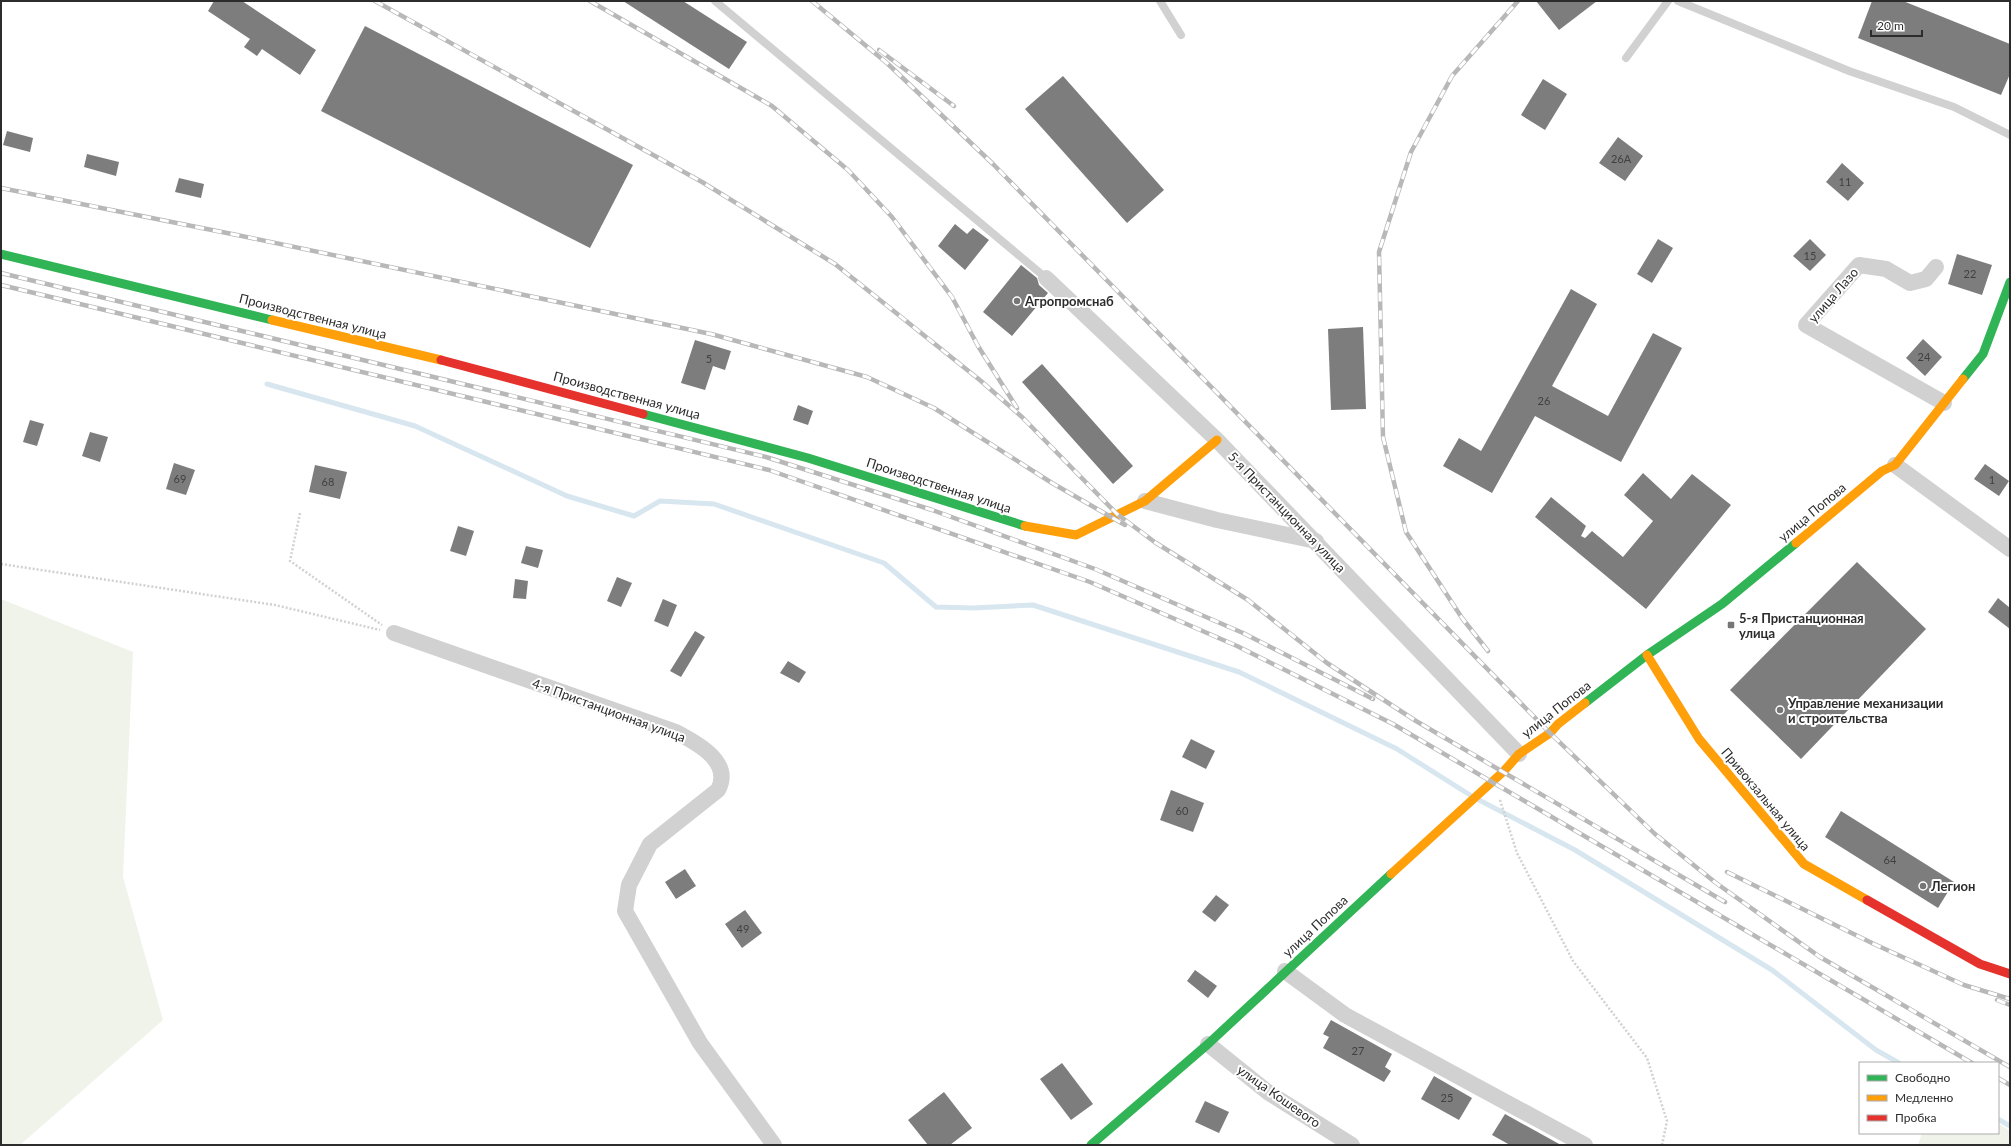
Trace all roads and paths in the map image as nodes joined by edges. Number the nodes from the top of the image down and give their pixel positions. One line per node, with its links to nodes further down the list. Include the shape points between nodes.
1 (715, 1): 10 (lane)
2 (1160, 1): 5 (lane)
3 (1668, 1): 6 (lane)
4 (1678, 1): 7 (lane, via 1849,71 1954,107)
5 (1181, 35)
6 (1626, 58)
7 (2010, 135)
8 (1, 254): 15 (street, Производственная улица, via 509,377 808,458 1020,525 1076,535)
9 (1936, 267): 12 (street, улица Лазо, via 1926,279 1910,283 1886,269 1859,265 1806,325)
10 (1046, 278): 13 (street, 5-я Пристанционная улица)
11 (2010, 282): 12 (street, улица Попова, via 1982,354)
12 (1944, 403): 14 (street, улица Попова)
13 (1217, 440): 15 (street, Производственная улица); 17 (street, 5-я Пристанционная улица)
14 (1895, 465): 18 (street); 21 (street, улица Попова, via 1882,471 1722,604)
15 (1145, 501): 17 (street, via 1217,520)
16 (300, 513): 20 (path, via 290,561)
17 (1316, 541): 22 (street, 5-я Пристанционная улица)
18 (2010, 549)
19 (1, 564): 20 (path, via 274,605)
20 (394, 633): 27 (street, 4-я Пристанционная улица, via 676,732 698,744 712,756 722,773 722,782 718,790 650,844 629,885 626,911 700,1043)
21 (1646, 655): 22 (street, улица Попова, via 1550,733); 25 (street, Привокзальная улица, via 1699,739 1804,864 1980,964)
22 (1519, 754): 23 (street, улица Попова)
23 (1493, 781): 24 (street, улица Попова); 31 (path, via 1517,853 1573,961 1647,1058 1667,1121)
24 (1285, 971): 26 (street, улица Попова); 30 (street, via 1345,1015)
25 (2010, 974)
26 (1208, 1044): 28 (street, улица Попова); 29 (street, улица Кошевого, via 1269,1092)
27 (774, 1145)
28 (1091, 1145)
29 (1352, 1145)
30 (1585, 1145)
31 (1662, 1145)

